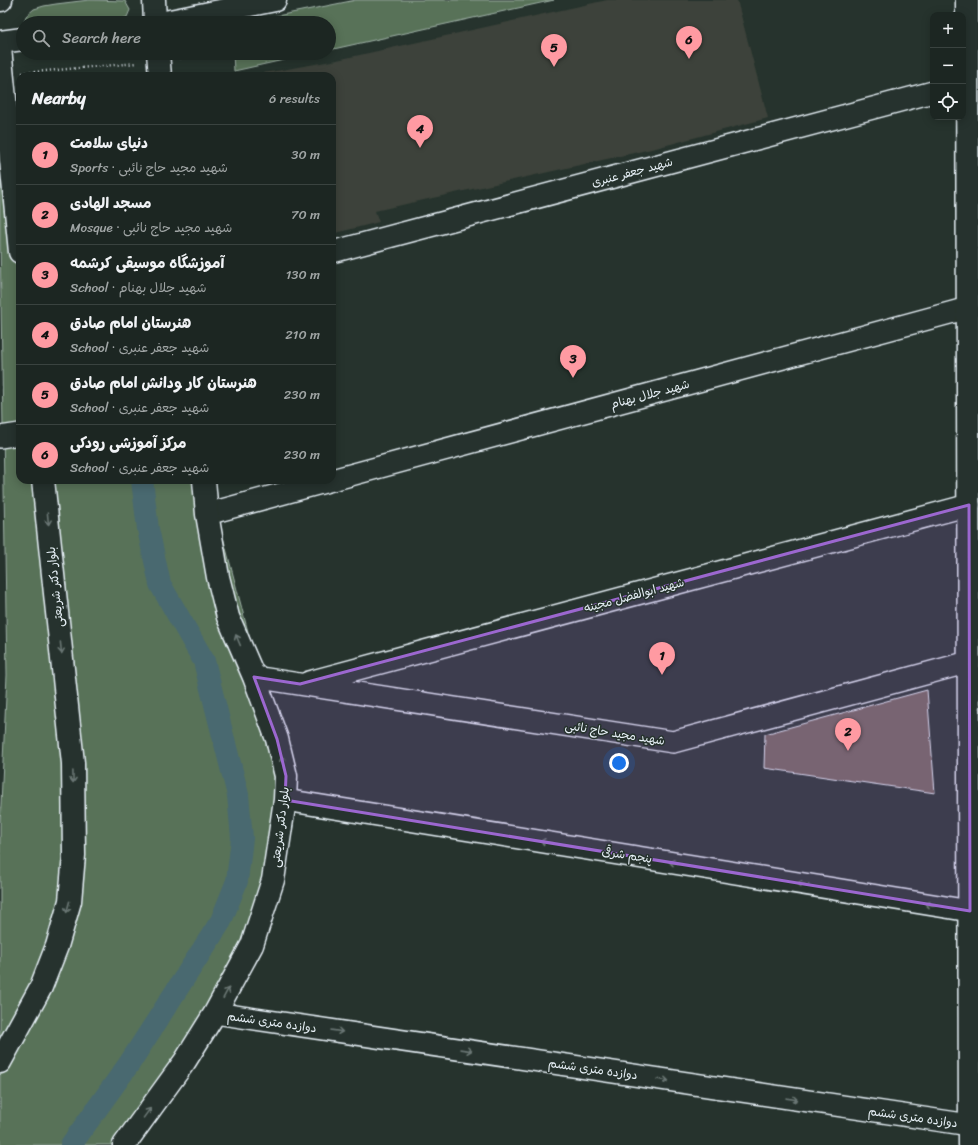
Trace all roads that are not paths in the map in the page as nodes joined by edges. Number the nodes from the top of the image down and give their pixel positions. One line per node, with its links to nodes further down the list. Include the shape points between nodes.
1 (154, 0): 4 (main road)
2 (275, 0): 5 (main road)
3 (967, 0): 9 (main road)
4 (155, 16)
5 (195, 16)
6 (16, 40): 7 (main road)
7 (0, 42)
8 (0, 48): 15 (main road)
9 (966, 48)
10 (965, 84): 12 (main road)
11 (930, 93): 17 (street, شهید جعفر عنبری)
12 (973, 121): 18 (main road)
13 (0, 135): 15 (main road)
14 (16, 142): 15 (main road)
15 (10, 156): 16 (main road)
16 (16, 214)
17 (336, 251)
18 (968, 308): 19 (main road); 22 (street, شهید جلال بهنام)
19 (973, 336): 26 (main road)
20 (16, 435): 21 (street)
21 (0, 437)
22 (336, 479)
23 (43, 484): 37 (main road, بلوار دکتر شریعتی, one-way to 37, via 73,763 74,855 70,901 57,946 41,987)
24 (204, 484): 27 (main road, بلوار دکتر شریعتی)
25 (317, 484): 27 (street, شهید جلال بهنام)
26 (968, 505): 28 (main road); 31 (street, شهید ابوالفضل مجینه)
27 (207, 514): 30 (main road, بلوار دکتر شریعتی, one-way to 27, via 228,616)
28 (973, 588): 29 (main road)
29 (969, 662): 31 (street, شهید مجید حاج نائبی, via 673,742); 32 (main road)
30 (254, 677): 31 (street, شهید مجید حاج نائبی); 33 (main road, بلوار دکتر شریعتی, one-way to 30, via 286,776 277,739)
31 (300, 684)
32 (974, 773): 34 (main road)
33 (285, 800): 34 (street, پنجم شرقی, one-way to 33); 36 (main road, بلوار دکتر شریعتی, one-way to 33, via 252,945 273,880)
34 (970, 911): 35 (main road)
35 (974, 956): 38 (main road)
36 (215, 1013): 38 (street, دوازده متری ششم, one-way to 38); 39 (main road, بلوار دکتر شریعتی, one-way to 36, via 185,1061)
37 (0, 1062)
38 (972, 1135)
39 (124, 1145)

